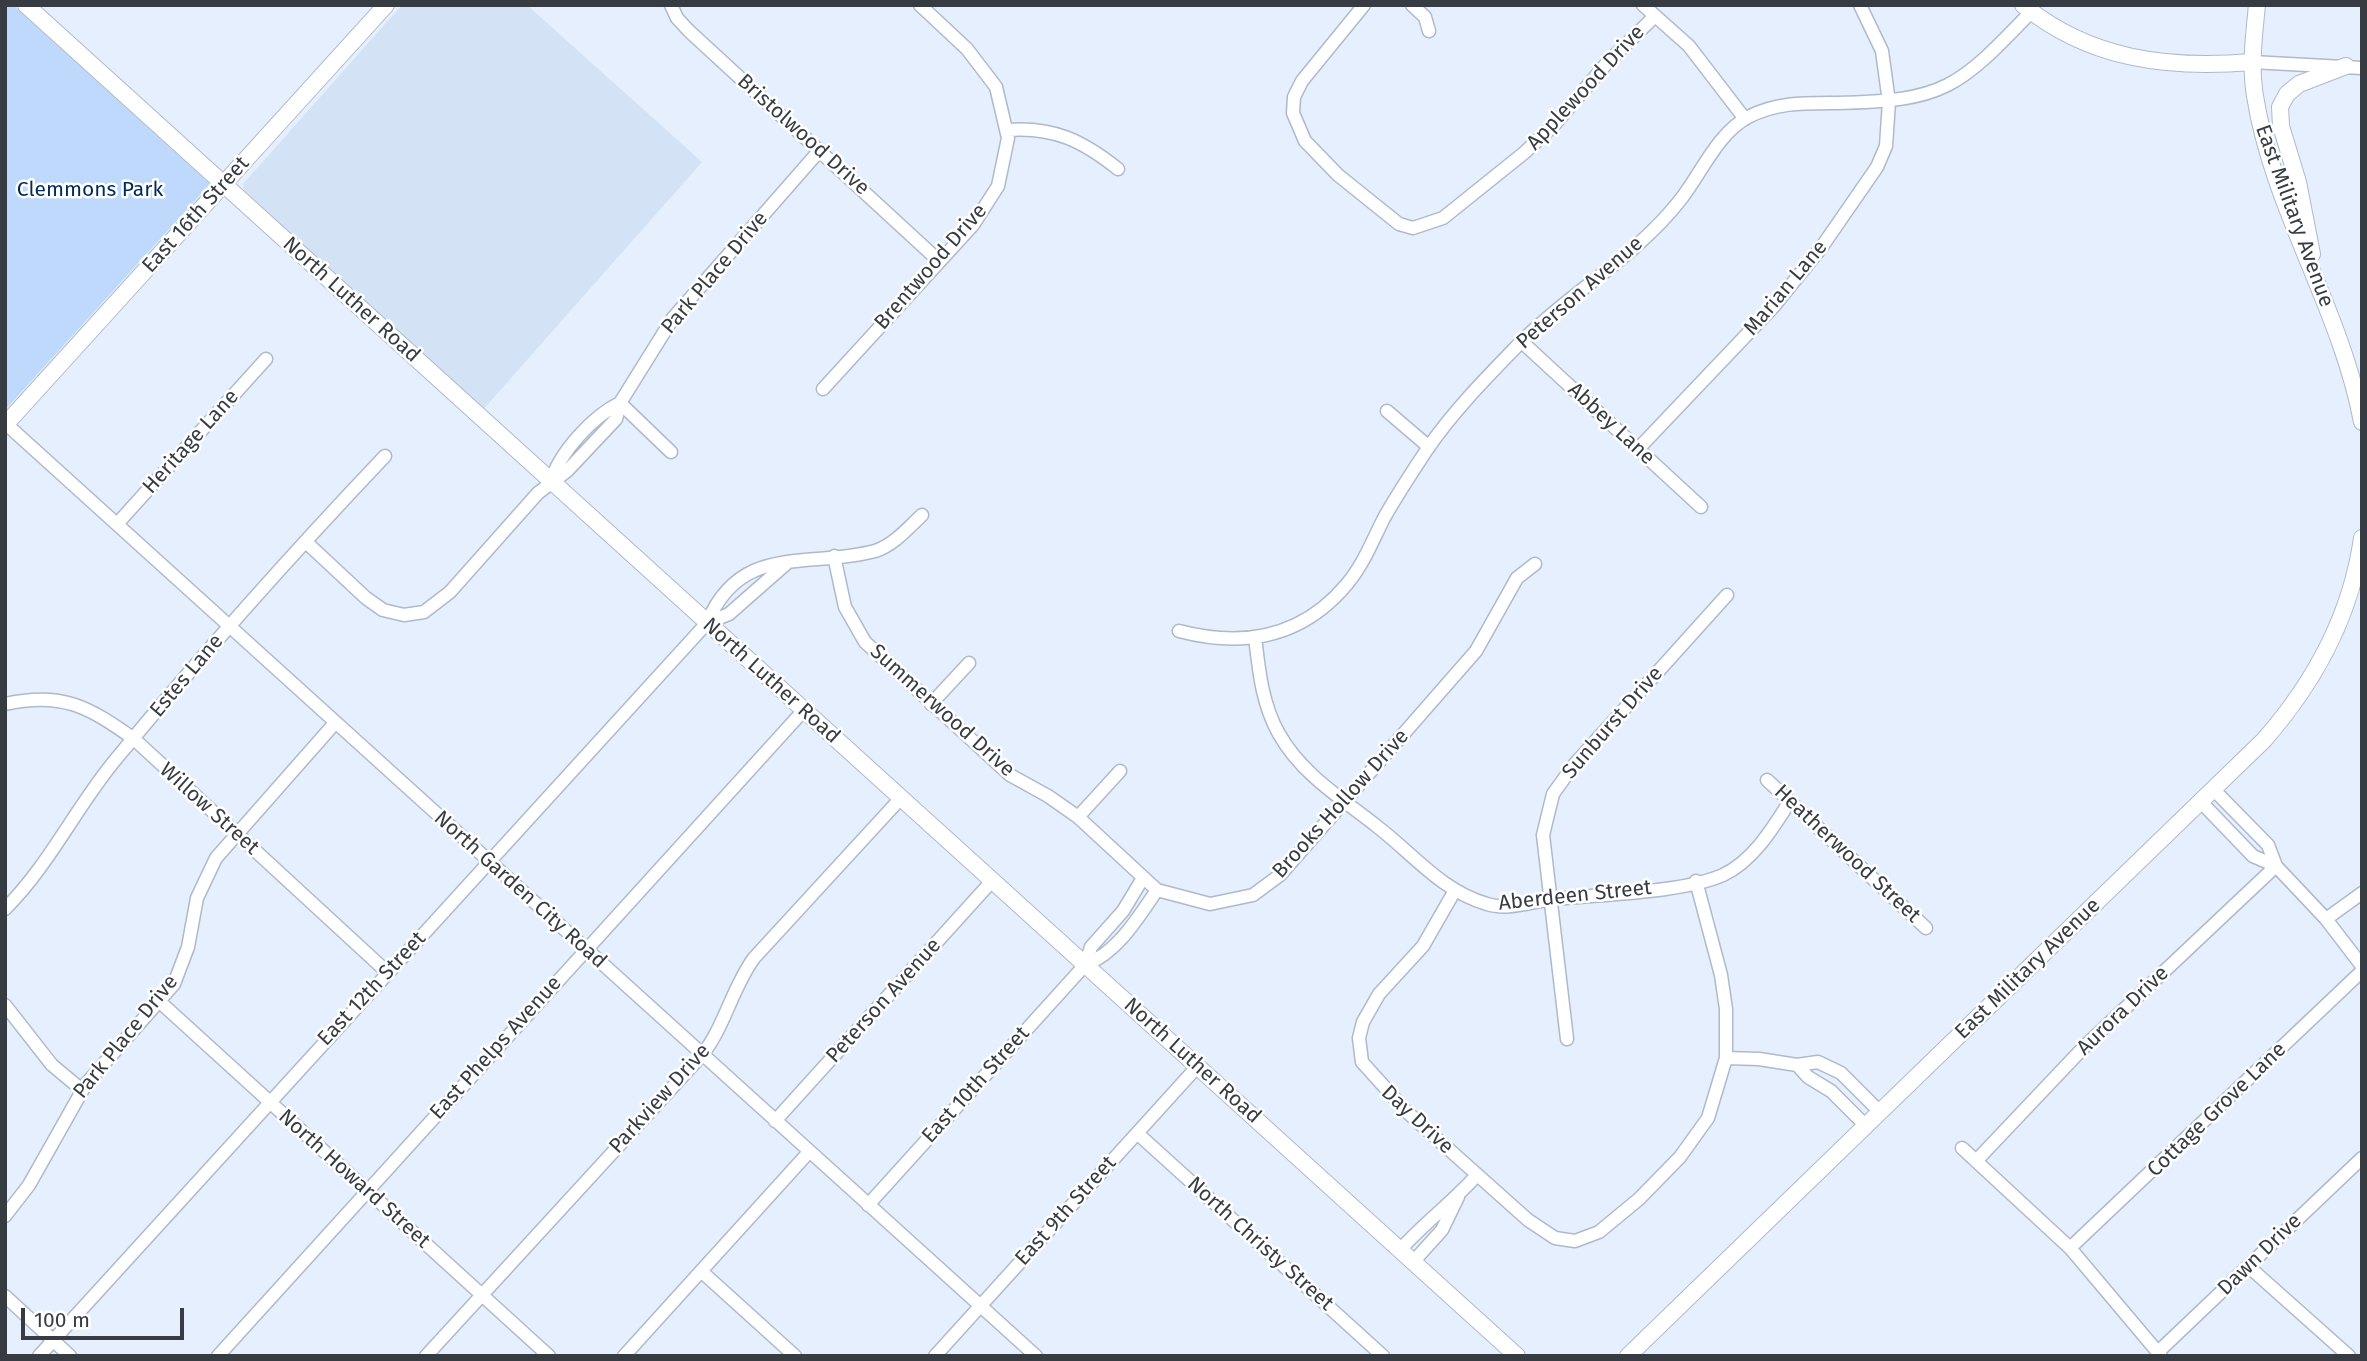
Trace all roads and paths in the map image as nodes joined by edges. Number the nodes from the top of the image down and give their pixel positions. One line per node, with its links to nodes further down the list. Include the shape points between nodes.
1 (26, 5): 20 (main road, North Luther Road)
2 (386, 5): 20 (main road, East 16th Street)
3 (671, 5): 18 (street, Bristolwood Drive, via 689,31)
4 (920, 5): 17 (street, via 988,72 1001,100)
5 (1364, 5): 11 (street, Applewood Drive, via 1302,81 1293,113 1305,141 1338,175 1399,224 1413,228 1443,218 1524,153)
6 (1412, 5): 12 (street, via 1425,17)
7 (1643, 5): 11 (street)
8 (1860, 5): 15 (street, Marian Lane, via 1882,51)
9 (2257, 5): 13 (main road, East Military Avenue)
10 (2027, 8): 13 (main road, via 2070,38 2097,49 2171,64); 15 (street, Peterson Avenue, via 1965,77 1941,90)
11 (1655, 16): 16 (street, via 1697,56)
12 (1429, 31)
13 (2252, 62): 14 (street); 22 (main road, East Military Avenue, via 2267,153)
14 (2354, 67): 22 (main road, via 2299,85 2280,107)
15 (1889, 102): 16 (street, Peterson Avenue, via 1790,103); 31 (street, Marian Lane, via 1885,146 1877,167 1821,248 1774,306)
16 (1745, 119): 23 (street, Peterson Avenue, via 1730,130 1654,229)
17 (1007, 130): 19 (street, via 1037,129 1074,138); 21 (street, Brentwood Drive, via 998,186 973,225)
18 (820, 150): 21 (street, Bristolwood Drive); 26 (street, Park Place Drive, via 673,318)
19 (1118, 169)
20 (224, 184): 29 (main road, East 16th Street); 34 (main road, North Luther Road)
21 (939, 261): 25 (street, Brentwood Drive)
22 (2315, 277): 28 (main road, East Military Avenue, via 2350,371)
23 (1522, 342): 30 (street, Peterson Avenue); 31 (street, Abbey Lane)
24 (265, 359): 37 (street, Heritage Lane)
25 (823, 389)
26 (620, 403): 32 (street); 34 (street, Park Place Drive, via 606,410 556,464)
27 (1387, 411): 30 (street)
28 (2362, 422)
29 (6, 424): 37 (street, North Garden City Road)
30 (1429, 447): 47 (street, Peterson Avenue, via 1347,585 1298,623)
31 (1638, 449): 35 (street, Abbey Lane)
32 (671, 452)
33 (385, 456): 39 (street, Estes Lane)
34 (551, 481): 39 (street, Park Place Drive, via 450,592 424,612 404,615 383,610); 44 (main road, North Luther Road)
35 (1701, 507)
36 (922, 515): 40 (street, East 12th Street, via 876,551)
37 (117, 524): 45 (street, North Garden City Road)
38 (2362, 538): 56 (main road, East Military Avenue, via 2346,603 2318,667 2286,714)
39 (307, 542): 45 (street, Estes Lane)
40 (834, 556): 41 (street, East 12th Street); 50 (street, Summerwood Drive, via 853,625)
41 (787, 563): 44 (street, East 12th Street, via 729,614); 44 (street, East 12th Street, via 762,566 735,583 715,605)
42 (1535, 564): 59 (street, Brooks Hollow Drive, via 1517,579 1476,651)
43 (1727, 594): 71 (street, Sunburst Drive, via 1573,765 1553,794 1543,835)
44 (707, 623): 51 (main road, North Luther Road); 63 (street, East 12th Street)
45 (229, 627): 52 (street, North Garden City Road); 53 (street, Estes Lane)
46 (1179, 631): 47 (street, Peterson Avenue, via 1234,641)
47 (1255, 637): 59 (street, Aberdeen Street, via 1261,690 1279,733 1295,758)
48 (970, 663): 50 (street)
49 (5, 704): 53 (street, Willow Street, via 64,701 97,713)
50 (931, 704): 61 (street, Summerwood Drive, via 1010,775)
51 (804, 710): 57 (main road, North Luther Road); 75 (street, East Phelps Avenue)
52 (335, 723): 62 (street, Park Place Drive); 63 (street, North Garden City Road)
53 (134, 739): 62 (street, Willow Street); 72 (street, Estes Lane, via 91,792 46,862)
54 (1120, 771): 61 (street)
55 (1767, 780): 58 (street, Heatherwood Street)
56 (2214, 790): 60 (main road, East Military Avenue); 64 (street, via 2268,845)
57 (901, 798): 66 (main road, North Luther Road); 82 (street, Parkview Drive, via 754,958)
58 (1790, 801): 67 (street, Aberdeen Street, via 1740,865 1722,876); 74 (street, Heatherwood Street)
59 (1344, 802): 68 (street, Brooks Hollow Drive, via 1280,875 1253,895 1210,904); 69 (street, Aberdeen Street)
60 (2201, 802): 64 (street, via 2253,856); 88 (main road, East Military Avenue)
61 (1078, 817): 65 (street, Summerwood Drive)
62 (237, 835): 78 (street, Willow Street); 79 (street, Park Place Drive, via 205,878 184,962)
63 (489, 862): 75 (street, North Garden City Road); 78 (street, East 12th Street)
64 (2276, 866): 73 (street); 95 (street, Aurora Drive, via 2085,1046)
65 (1143, 878): 68 (street, Summerwood Drive); 76 (street, via 1123,911 1091,947)
66 (992, 881): 76 (main road, North Luther Road); 89 (street, Peterson Avenue)
67 (1696, 881): 71 (street, Aberdeen Street); 83 (street, Day Drive, via 1721,975)
68 (1157, 890): 76 (street, via 1101,959)
69 (1454, 892): 71 (street, Aberdeen Street, via 1490,906); 96 (street, Day Drive, via 1423,946 1379,995 1359,1038 1362,1062 1376,1081)
70 (2362, 893): 73 (street)
71 (1550, 899): 81 (street, Sunburst Drive)
72 (5, 909)
73 (2326, 919): 77 (street)
74 (1926, 928)
75 (585, 949): 82 (street, North Garden City Road); 97 (street, East Phelps Avenue)
76 (1085, 965): 85 (main road, North Luther Road); 99 (street, East 10th Street)
77 (2362, 969): 101 (street, Cottage Grove Lane)
78 (387, 972): 87 (street, East 12th Street)
79 (160, 1002): 86 (street, Park Place Drive); 87 (street, North Howard Street)
80 (5, 1005): 86 (street, via 52,1065)
81 (1567, 1039)
82 (702, 1055): 89 (street, North Garden City Road); 106 (street, Parkview Drive)
83 (1726, 1058): 84 (street); 96 (street, Day Drive, via 1708,1118 1697,1137 1639,1199 1599,1232 1575,1241 1541,1231)
84 (1797, 1065): 88 (street, via 1818,1062 1835,1070); 90 (street)
85 (1197, 1067): 91 (street, East 9th Street); 102 (main road, North Luther Road)
86 (82, 1090): 100 (street, Park Place Drive, via 29,1185)
87 (269, 1102): 97 (street, North Howard Street); 109 (street, East 12th Street)
88 (1880, 1112): 90 (main road, East Military Avenue)
89 (775, 1121): 93 (street, North Garden City Road)
90 (1866, 1126): 122 (main road, East Military Avenue)
91 (1137, 1133): 108 (street, East 9th Street); 120 (street, North Christy Street)
92 (1962, 1148): 95 (street)
93 (810, 1152): 99 (street, North Garden City Road); 105 (street)
94 (2362, 1158): 104 (street, Dawn Drive)
95 (1976, 1161): 101 (street)
96 (1477, 1175): 98 (street)
97 (367, 1190): 106 (street, North Howard Street); 113 (street, East Phelps Avenue)
98 (1458, 1198): 102 (street, via 1426,1220); 103 (street, via 1442,1230)
99 (868, 1205): 108 (street, North Garden City Road)
100 (5, 1216)
101 (2070, 1248): 110 (street)
102 (1400, 1250): 103 (main road, North Luther Road)
103 (1413, 1262): 121 (main road, North Luther Road)
104 (2248, 1266): 110 (street, Dawn Drive); 123 (street)
105 (701, 1271): 116 (street); 117 (street)
106 (481, 1295): 114 (street, Parkview Drive); 115 (street, North Howard Street)
107 (5, 1296): 109 (street)
108 (980, 1306): 118 (street, East 9th Street); 119 (street, North Garden City Road)
109 (53, 1340): 111 (street, East 12th Street); 112 (street)
110 (2160, 1354)
111 (39, 1356)
112 (70, 1356)
113 (218, 1356)
114 (426, 1356)
115 (549, 1356)
116 (624, 1356)
117 (795, 1356)
118 (935, 1356)
119 (1036, 1356)
120 (1383, 1356)
121 (1517, 1356)
122 (1628, 1356)
123 (2349, 1356)

